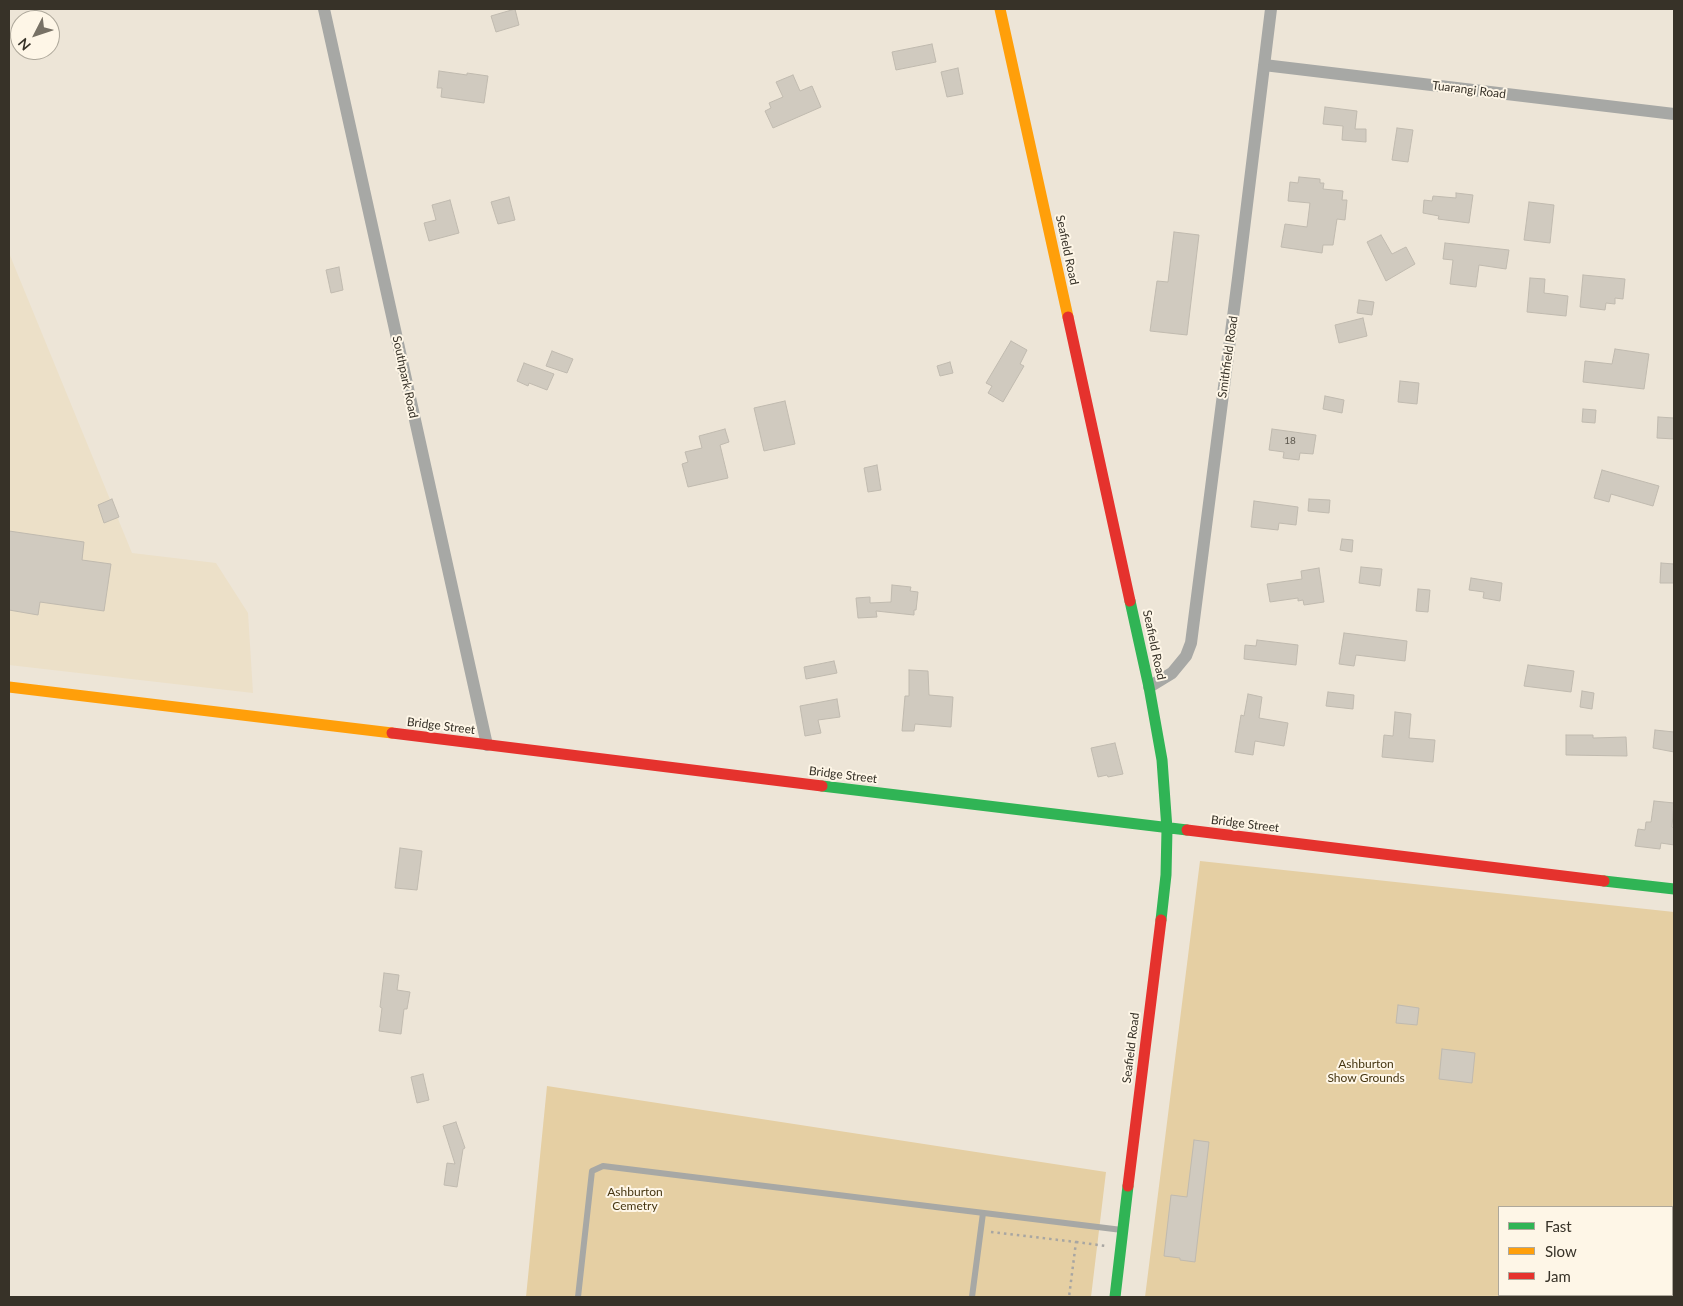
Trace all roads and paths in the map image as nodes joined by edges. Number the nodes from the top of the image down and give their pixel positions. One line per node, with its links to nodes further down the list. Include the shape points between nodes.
1 (324, 9): 8 (street, Southpark Road)
2 (1000, 9): 7 (street, Seafield Road)
3 (1271, 9): 4 (street, Smithfield Road)
4 (1264, 65): 5 (street, Tuarangi Road); 7 (street, Smithfield Road, via 1191,643 1186,656 1172,673)
5 (1674, 114)
6 (9, 687): 8 (street, Bridge Street)
7 (1149, 687): 9 (street, Seafield Road, via 1162,760)
8 (487, 745): 9 (street, Bridge Street)
9 (1167, 828): 10 (street, Bridge Street); 12 (street, Seafield Road, via 1166,875)
10 (1674, 889)
11 (983, 1213): 12 (lane); 13 (lane); 16 (lane, via 603,1166 592,1171)
12 (1123, 1230): 15 (street, Seafield Road)
13 (980, 1231): 14 (path); 17 (lane)
14 (1076, 1242): 15 (path); 18 (path)
15 (1121, 1248): 19 (street, Seafield Road)
16 (578, 1297)
17 (972, 1297)
18 (1069, 1297)
19 (1115, 1297)

